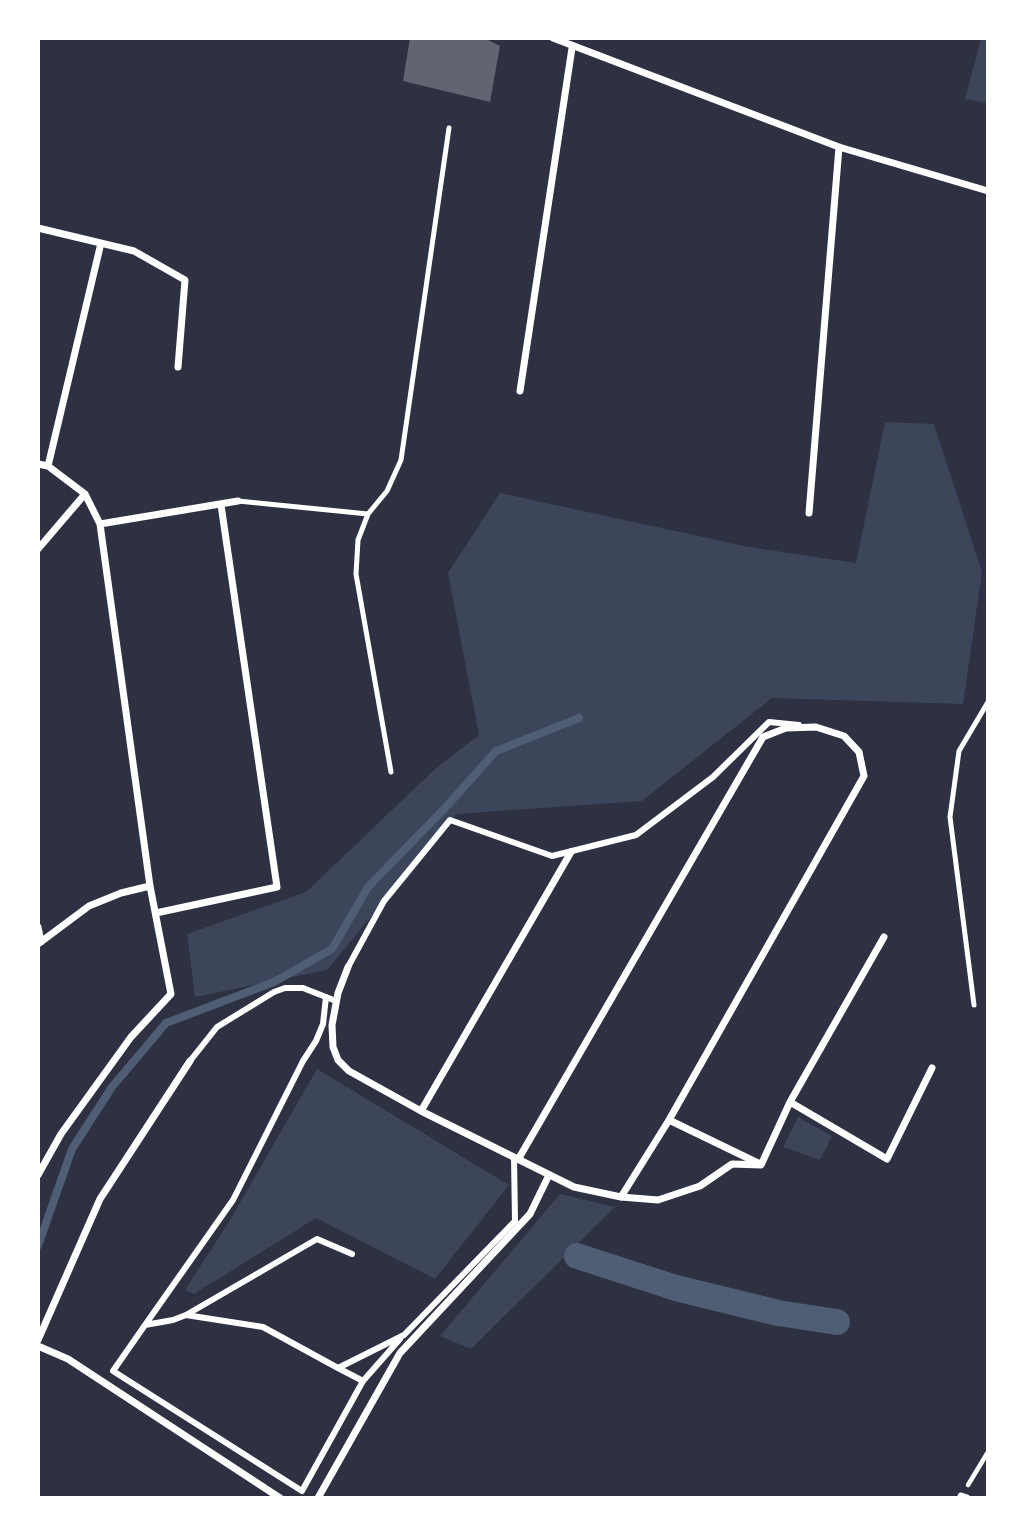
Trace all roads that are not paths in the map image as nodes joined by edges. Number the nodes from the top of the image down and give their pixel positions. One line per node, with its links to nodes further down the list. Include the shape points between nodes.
1 (553, 38): 2 (street)
2 (572, 48): 4 (street); 9 (street)
3 (449, 128): 16 (lane, via 401,460 387,491)
4 (839, 147): 5 (street); 15 (street)
5 (988, 191)
6 (38, 228): 7 (street)
7 (102, 243): 8 (street, via 134,251 185,280); 11 (street)
8 (178, 367)
9 (520, 391)
10 (38, 464): 11 (street)
11 (48, 466): 12 (street)
12 (85, 494): 17 (street); 18 (street)
13 (239, 501): 14 (street); 16 (lane)
14 (221, 505): 17 (street); 24 (street, via 277,887)
15 (808, 513)
16 (368, 514): 21 (lane, via 358,540 356,574)
17 (100, 524): 23 (street)
18 (38, 549)
19 (988, 702): 31 (lane, via 959,751 950,817)
20 (816, 727): 22 (street, via 769,722 713,777 636,835); 36 (street, via 844,736 859,752 864,776); 37 (street, via 786,728 763,737)
21 (391, 772)
22 (571, 852): 28 (street, via 552,856 450,820 384,901); 35 (street)
23 (150, 886): 24 (street); 27 (street, via 89,906)
24 (156, 913): 39 (street, via 171,994 131,1037 61,1134)
25 (38, 927): 27 (street)
26 (884, 937): 34 (street)
27 (40, 943)
28 (348, 967): 30 (street)
29 (326, 998): 30 (street); 32 (street, via 303,988 274,992 217,1027); 44 (street, via 316,1041 233,1200)
30 (336, 1001): 35 (street, via 332,1026 338,1060 349,1071)
31 (974, 1005)
32 (190, 1061): 46 (street, via 100,1199)
33 (932, 1069): 34 (street, via 887,1159)
34 (790, 1102): 38 (street)
35 (421, 1111): 37 (street)
36 (669, 1119): 38 (street); 41 (street)
37 (517, 1158): 40 (street); 45 (street, via 515,1221)
38 (761, 1165): 41 (street, via 732,1164 700,1186 658,1200)
39 (38, 1175)
40 (549, 1175): 41 (street, via 574,1188); 51 (street, via 530,1214 400,1353)
41 (621, 1197)
42 (352, 1254): 43 (street, via 317,1239)
43 (186, 1315): 44 (street); 48 (street, via 263,1327)
44 (145, 1325): 49 (street, via 113,1371 302,1491)
45 (404, 1335): 48 (street); 49 (street)
46 (38, 1340)
47 (38, 1346): 50 (street, via 68,1359)
48 (338, 1368): 49 (street)
49 (363, 1381)
50 (280, 1497)
51 (318, 1497)

